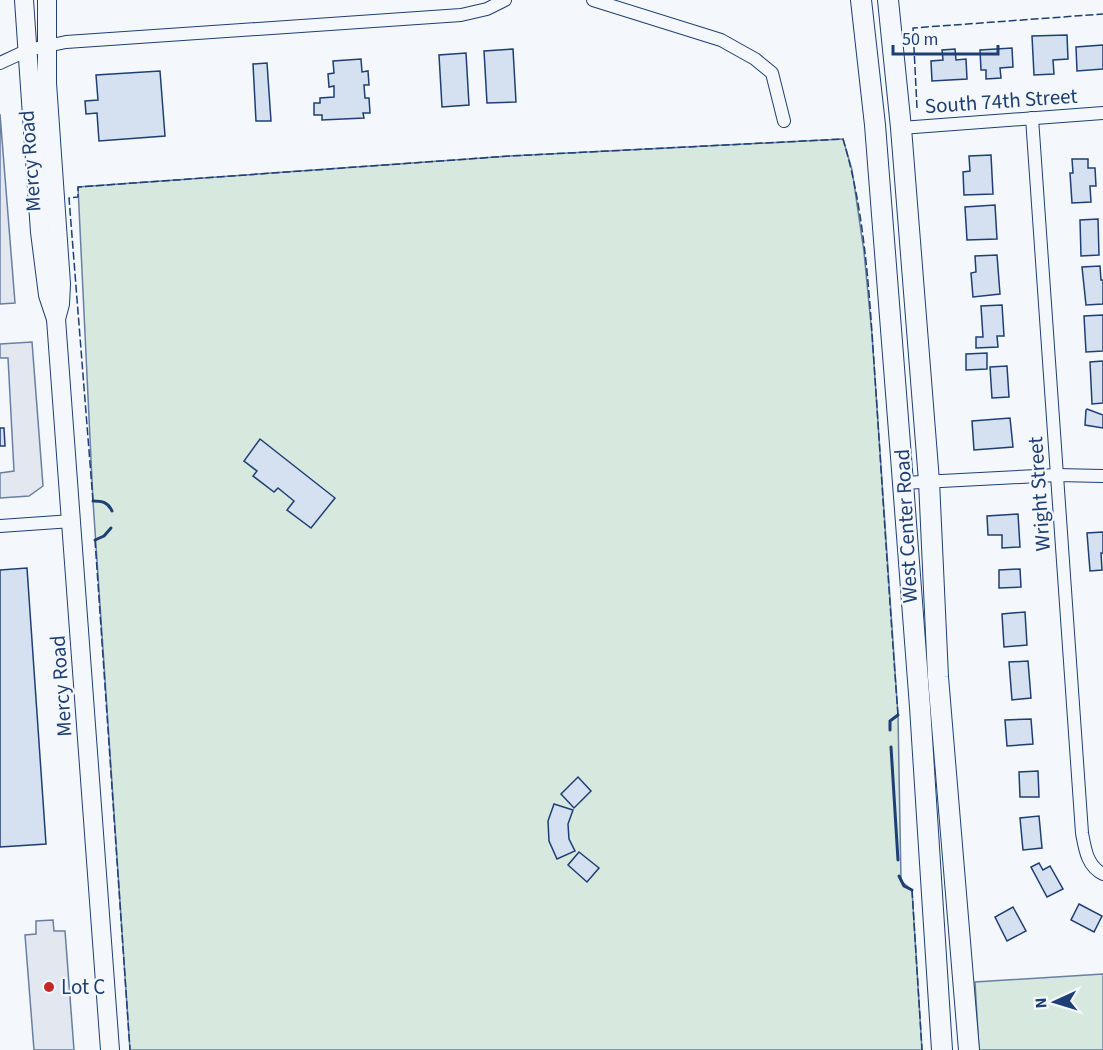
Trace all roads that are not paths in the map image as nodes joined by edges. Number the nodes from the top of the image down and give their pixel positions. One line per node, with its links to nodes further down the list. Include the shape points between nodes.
1 (24, 0): 8 (main road, Mercy Road)
2 (47, 0): 7 (main road, Mercy Road)
3 (505, 0): 7 (street, via 488,9 461,15)
4 (593, 0): 12 (street, via 738,48 772,73)
5 (861, 0): 18 (main road, West Center Road)
6 (888, 0): 13 (main road, West Center Road)
7 (47, 45): 8 (street); 14 (main road, Mercy Road, via 46,83 62,284)
8 (28, 50): 9 (street); 14 (main road, Mercy Road, via 40,232 48,295)
9 (0, 63)
10 (1103, 113): 11 (street, South 74th Street)
11 (1032, 118): 13 (street, South 74th Street); 15 (street, Wright Street)
12 (784, 121)
13 (901, 128): 17 (main road, West Center Road)
14 (56, 319): 19 (main road, Mercy Road)
15 (1057, 475): 16 (street); 17 (street); 21 (street, Wright Street, via 1082,834 1092,866)
16 (1103, 476)
17 (929, 481): 18 (street); 24 (main road, West Center Road, via 938,677)
18 (903, 483): 23 (main road, West Center Road)
19 (72, 521): 20 (street); 22 (main road, Mercy Road)
20 (0, 526)
21 (1103, 874)
22 (110, 1050)
23 (942, 1050)
24 (969, 1050)

